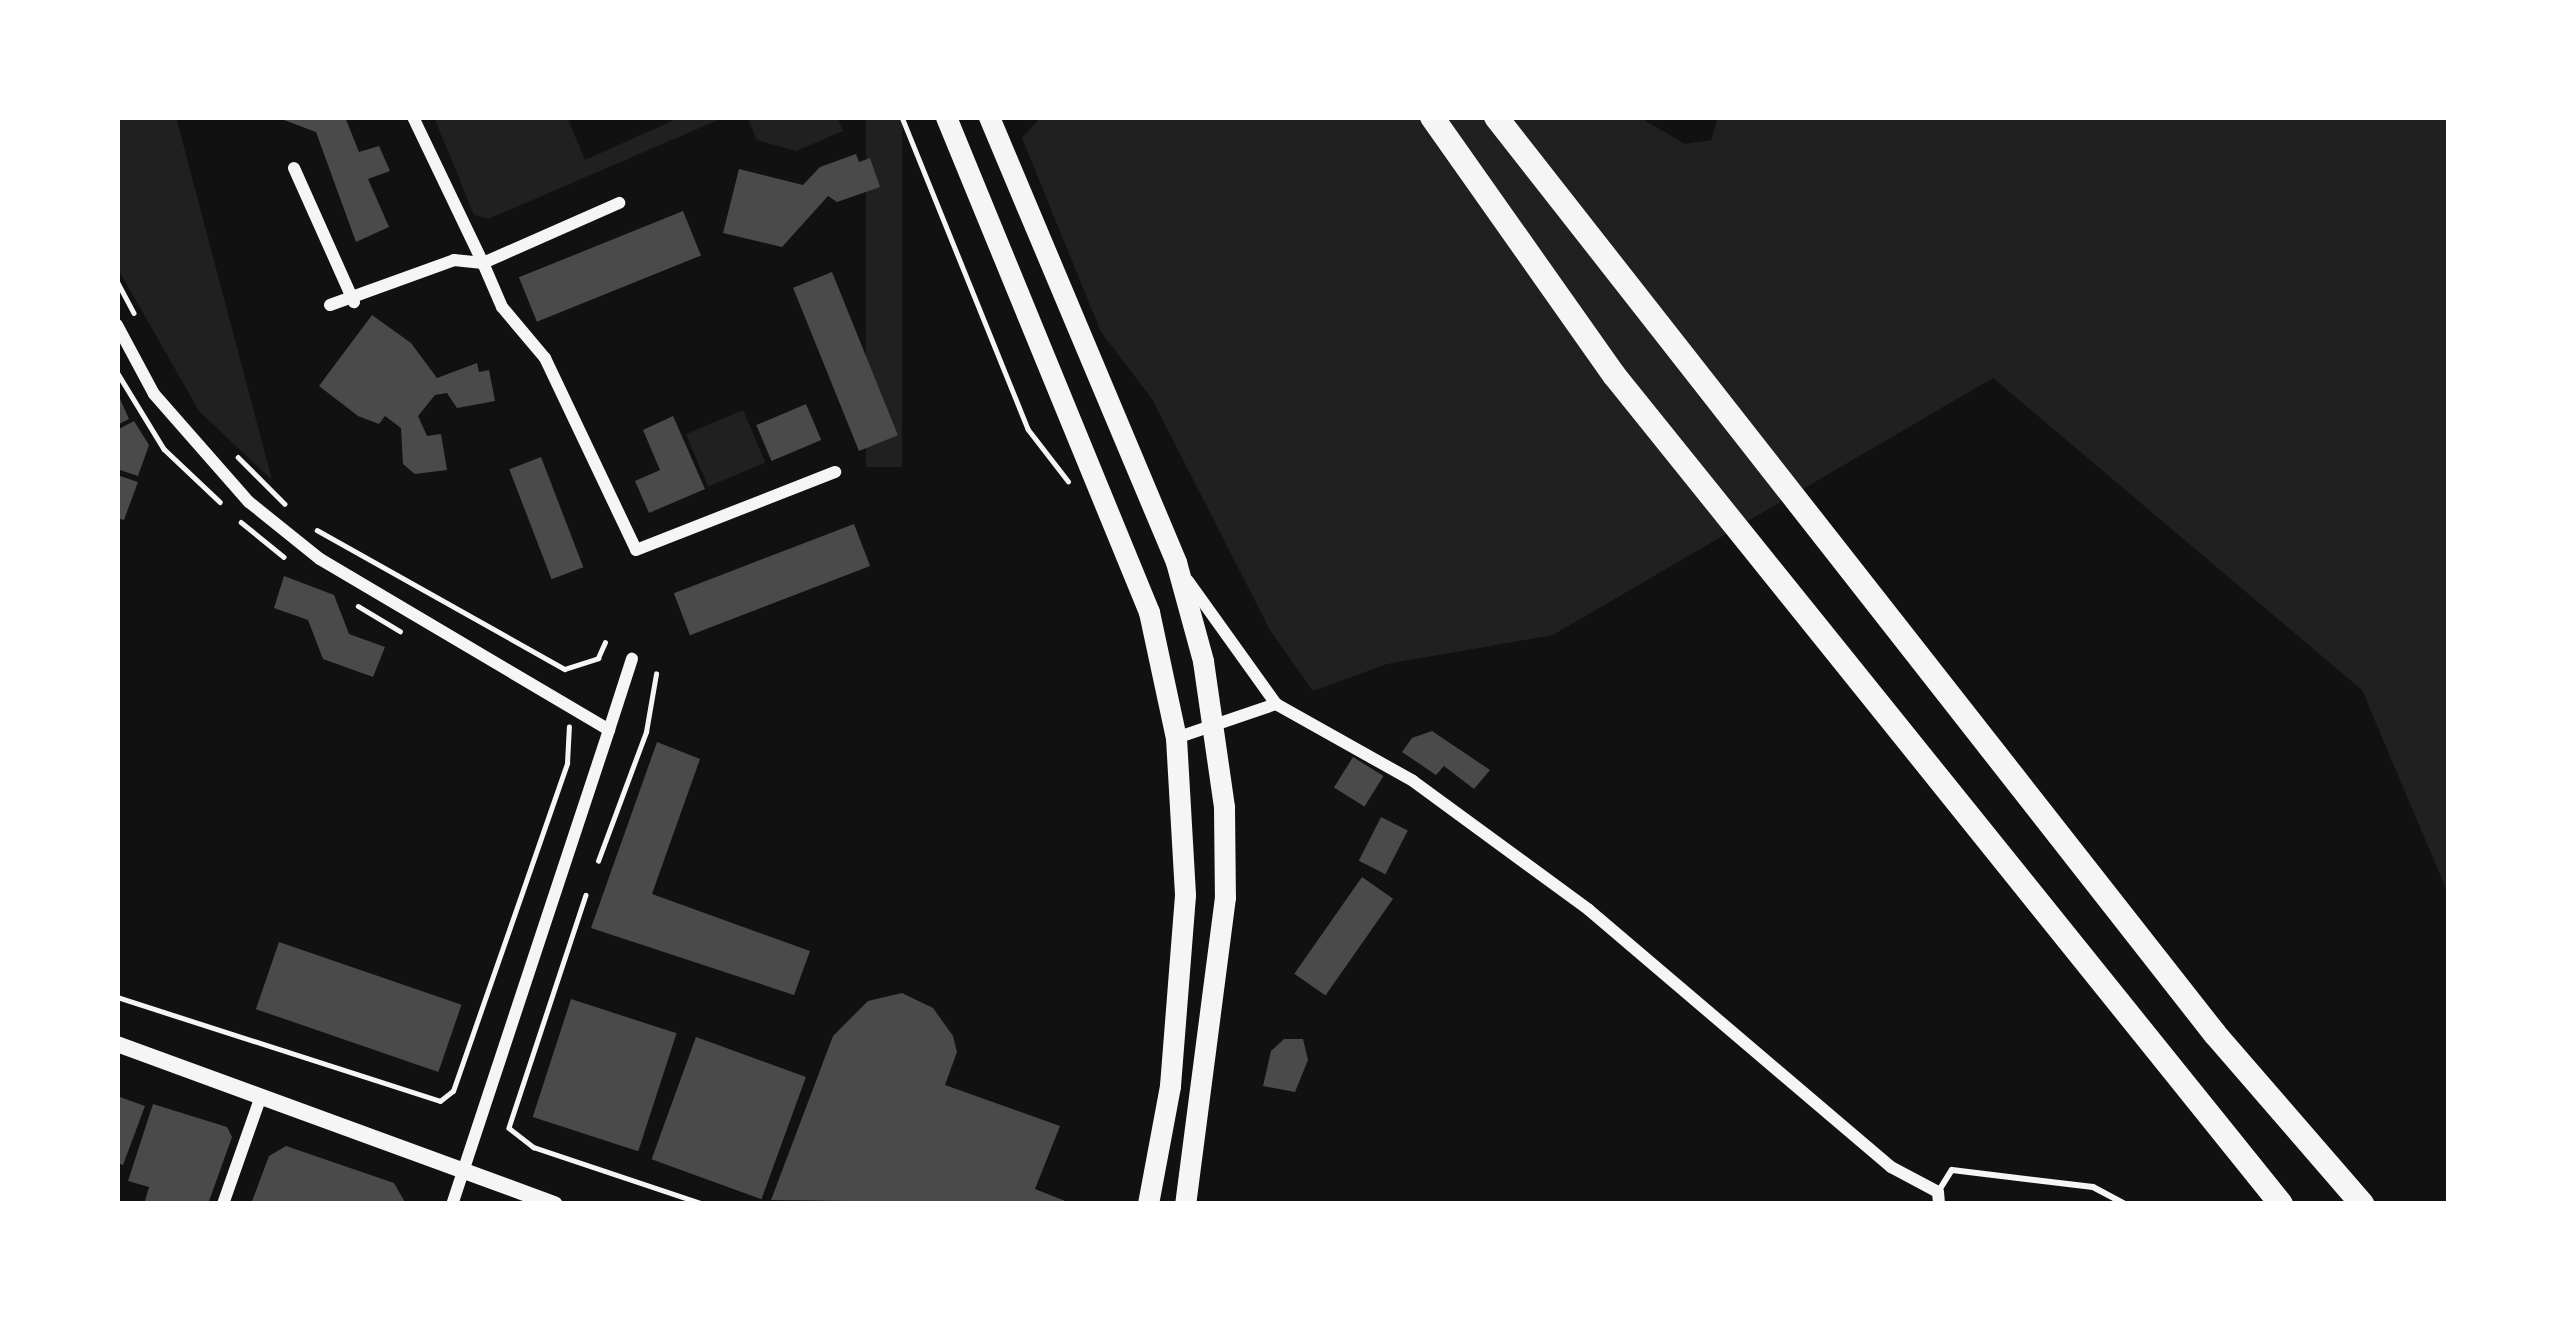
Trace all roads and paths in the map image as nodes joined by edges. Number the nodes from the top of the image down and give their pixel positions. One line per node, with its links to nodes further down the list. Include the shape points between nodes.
1 (413, 117): 9 (street)
2 (902, 117): 17 (path, via 1028,429)
3 (946, 117): 28 (main road, via 1149,612)
4 (1432, 117): 43 (highway, via 1614,375)
5 (1496, 117): 44 (highway, via 2257,1082)
6 (995, 120): 20 (main road)
7 (294, 168): 11 (street)
8 (619, 203): 9 (street)
9 (483, 263): 11 (street, via 454,260); 16 (street, via 502,307 545,358 636,550)
10 (117, 281): 13 (path)
11 (354, 302): 12 (street)
12 (330, 305)
13 (137, 318)
14 (117, 325): 27 (street, via 154,394 249,502 320,560)
15 (224, 444): 18 (path)
16 (835, 472)
17 (1070, 483)
18 (287, 506)
19 (303, 521): 21 (path, via 565,668 598,658)
20 (1176, 562): 24 (street); 26 (main road)
21 (605, 643)
22 (632, 659): 27 (street)
23 (656, 674): 29 (path, via 646,732)
24 (1276, 704): 26 (street); 35 (street, via 1413,781 1589,910 1891,1167)
25 (569, 720): 31 (path, via 567,763 453,1090 440,1102)
26 (1213, 724): 28 (street); 41 (main road, via 1225,897)
27 (609, 730): 34 (street)
28 (1176, 738): 40 (main road, via 1185,895 1170,1086)
29 (598, 861)
30 (586, 896): 39 (path, via 509,1128 533,1147)
31 (117, 997)
32 (117, 1044): 33 (street)
33 (261, 1096): 34 (street); 36 (street)
34 (465, 1170): 37 (street); 38 (street)
35 (1939, 1198): 42 (lane, via 1952,1170 2093,1186)
36 (223, 1204)
37 (452, 1204)
38 (555, 1204)
39 (703, 1204)
40 (1148, 1204)
41 (1185, 1204)
42 (2125, 1204)
43 (2281, 1204)
44 (2362, 1204)

